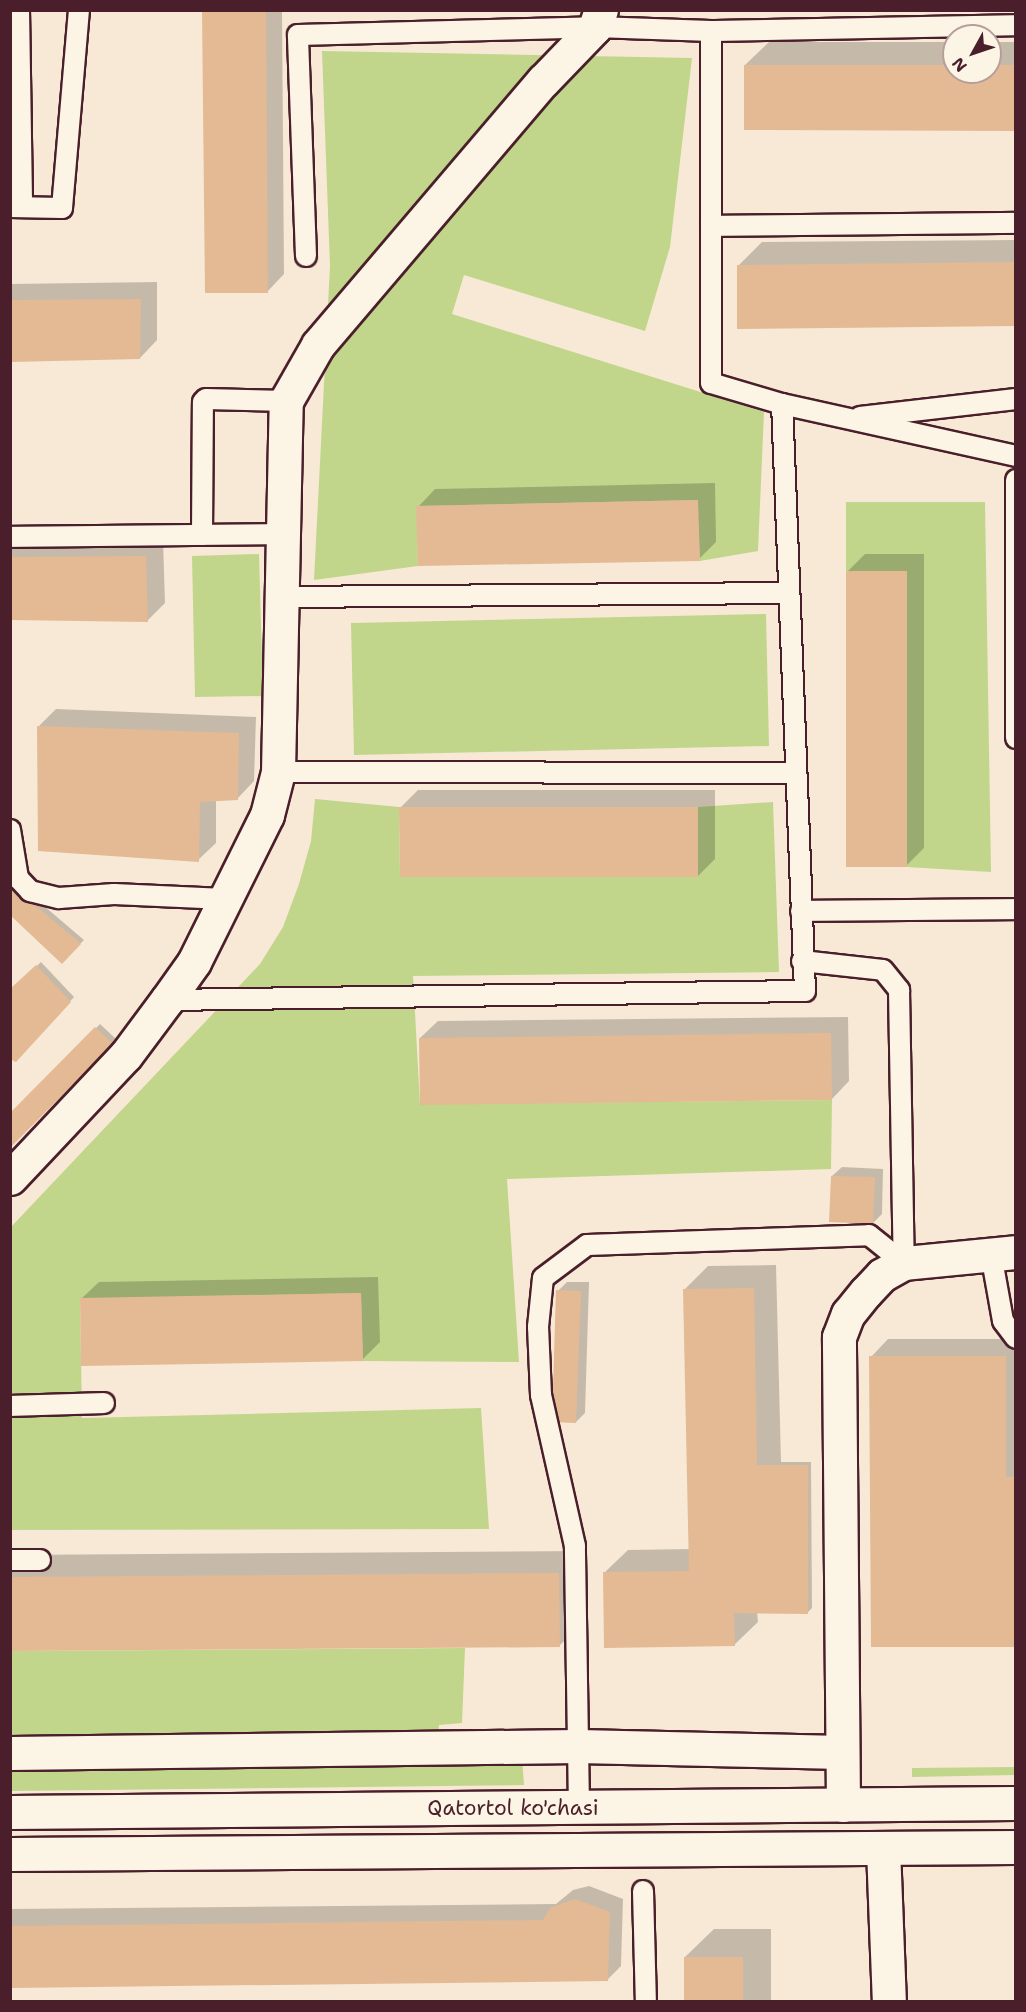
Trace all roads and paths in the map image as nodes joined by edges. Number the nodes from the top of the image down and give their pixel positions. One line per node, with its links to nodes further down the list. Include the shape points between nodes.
1 (19, 10): 6 (lane)
2 (79, 10): 6 (lane, via 62,208)
3 (598, 19): 5 (lane); 9 (lane, via 298,35); 11 (street, via 318,345)
4 (1016, 25): 5 (lane)
5 (711, 31): 8 (lane)
6 (16, 206)
7 (1016, 224): 8 (lane)
8 (711, 226): 12 (lane, via 711,383)
9 (306, 256)
10 (1016, 399): 13 (lane)
11 (286, 401): 16 (street); 17 (lane, via 203,402)
12 (782, 404): 13 (lane); 19 (lane)
13 (846, 419): 14 (lane)
14 (1016, 456)
15 (1016, 480): 21 (lane)
16 (280, 534): 17 (lane); 20 (street)
17 (202, 535): 18 (lane)
18 (10, 537)
19 (789, 593): 20 (lane); 23 (lane)
20 (280, 597): 22 (street)
21 (1016, 738)
22 (278, 772): 23 (lane); 25 (street, via 267,815)
23 (795, 773): 27 (lane)
24 (10, 830): 25 (lane, via 18,878 30,891 58,898 114,894)
25 (225, 899): 29 (street, via 194,962)
26 (1016, 909): 27 (lane)
27 (801, 911): 28 (lane)
28 (802, 961): 29 (lane, via 805,991); 32 (lane, via 883,970 899,990)
29 (167, 1000): 30 (street, via 126,1055)
30 (10, 1178)
31 (1003, 1253): 32 (street); 33 (lane, via 1003,1321)
32 (904, 1263): 38 (lane, via 869,1235 587,1245 543,1278 538,1327 541,1395 575,1546); 39 (street, via 882,1275 866,1292 848,1314 839,1337)
33 (1016, 1338)
34 (104, 1402): 35 (lane)
35 (10, 1406)
36 (10, 1560): 37 (lane)
37 (40, 1560)
38 (578, 1746): 39 (street); 40 (street); 44 (lane)
39 (842, 1752): 42 (street)
40 (10, 1753)
41 (1016, 1803): 43 (street, Qatortol ko'chasi)
42 (843, 1805): 43 (street, Qatortol ko'chasi); 44 (street, Qatortol ko'chasi); 47 (street); 48 (street)
43 (881, 1805): 47 (street)
44 (579, 1808): 45 (street, Qatortol ko'chasi)
45 (10, 1812)
46 (1016, 1847): 47 (street, Qatortol ko'chasi)
47 (883, 1848): 48 (street, Qatortol ko'chasi); 52 (street)
48 (842, 1849): 49 (street, Qatortol ko'chasi)
49 (10, 1854)
50 (643, 1891): 51 (lane)
51 (646, 2001)
52 (889, 2001)

